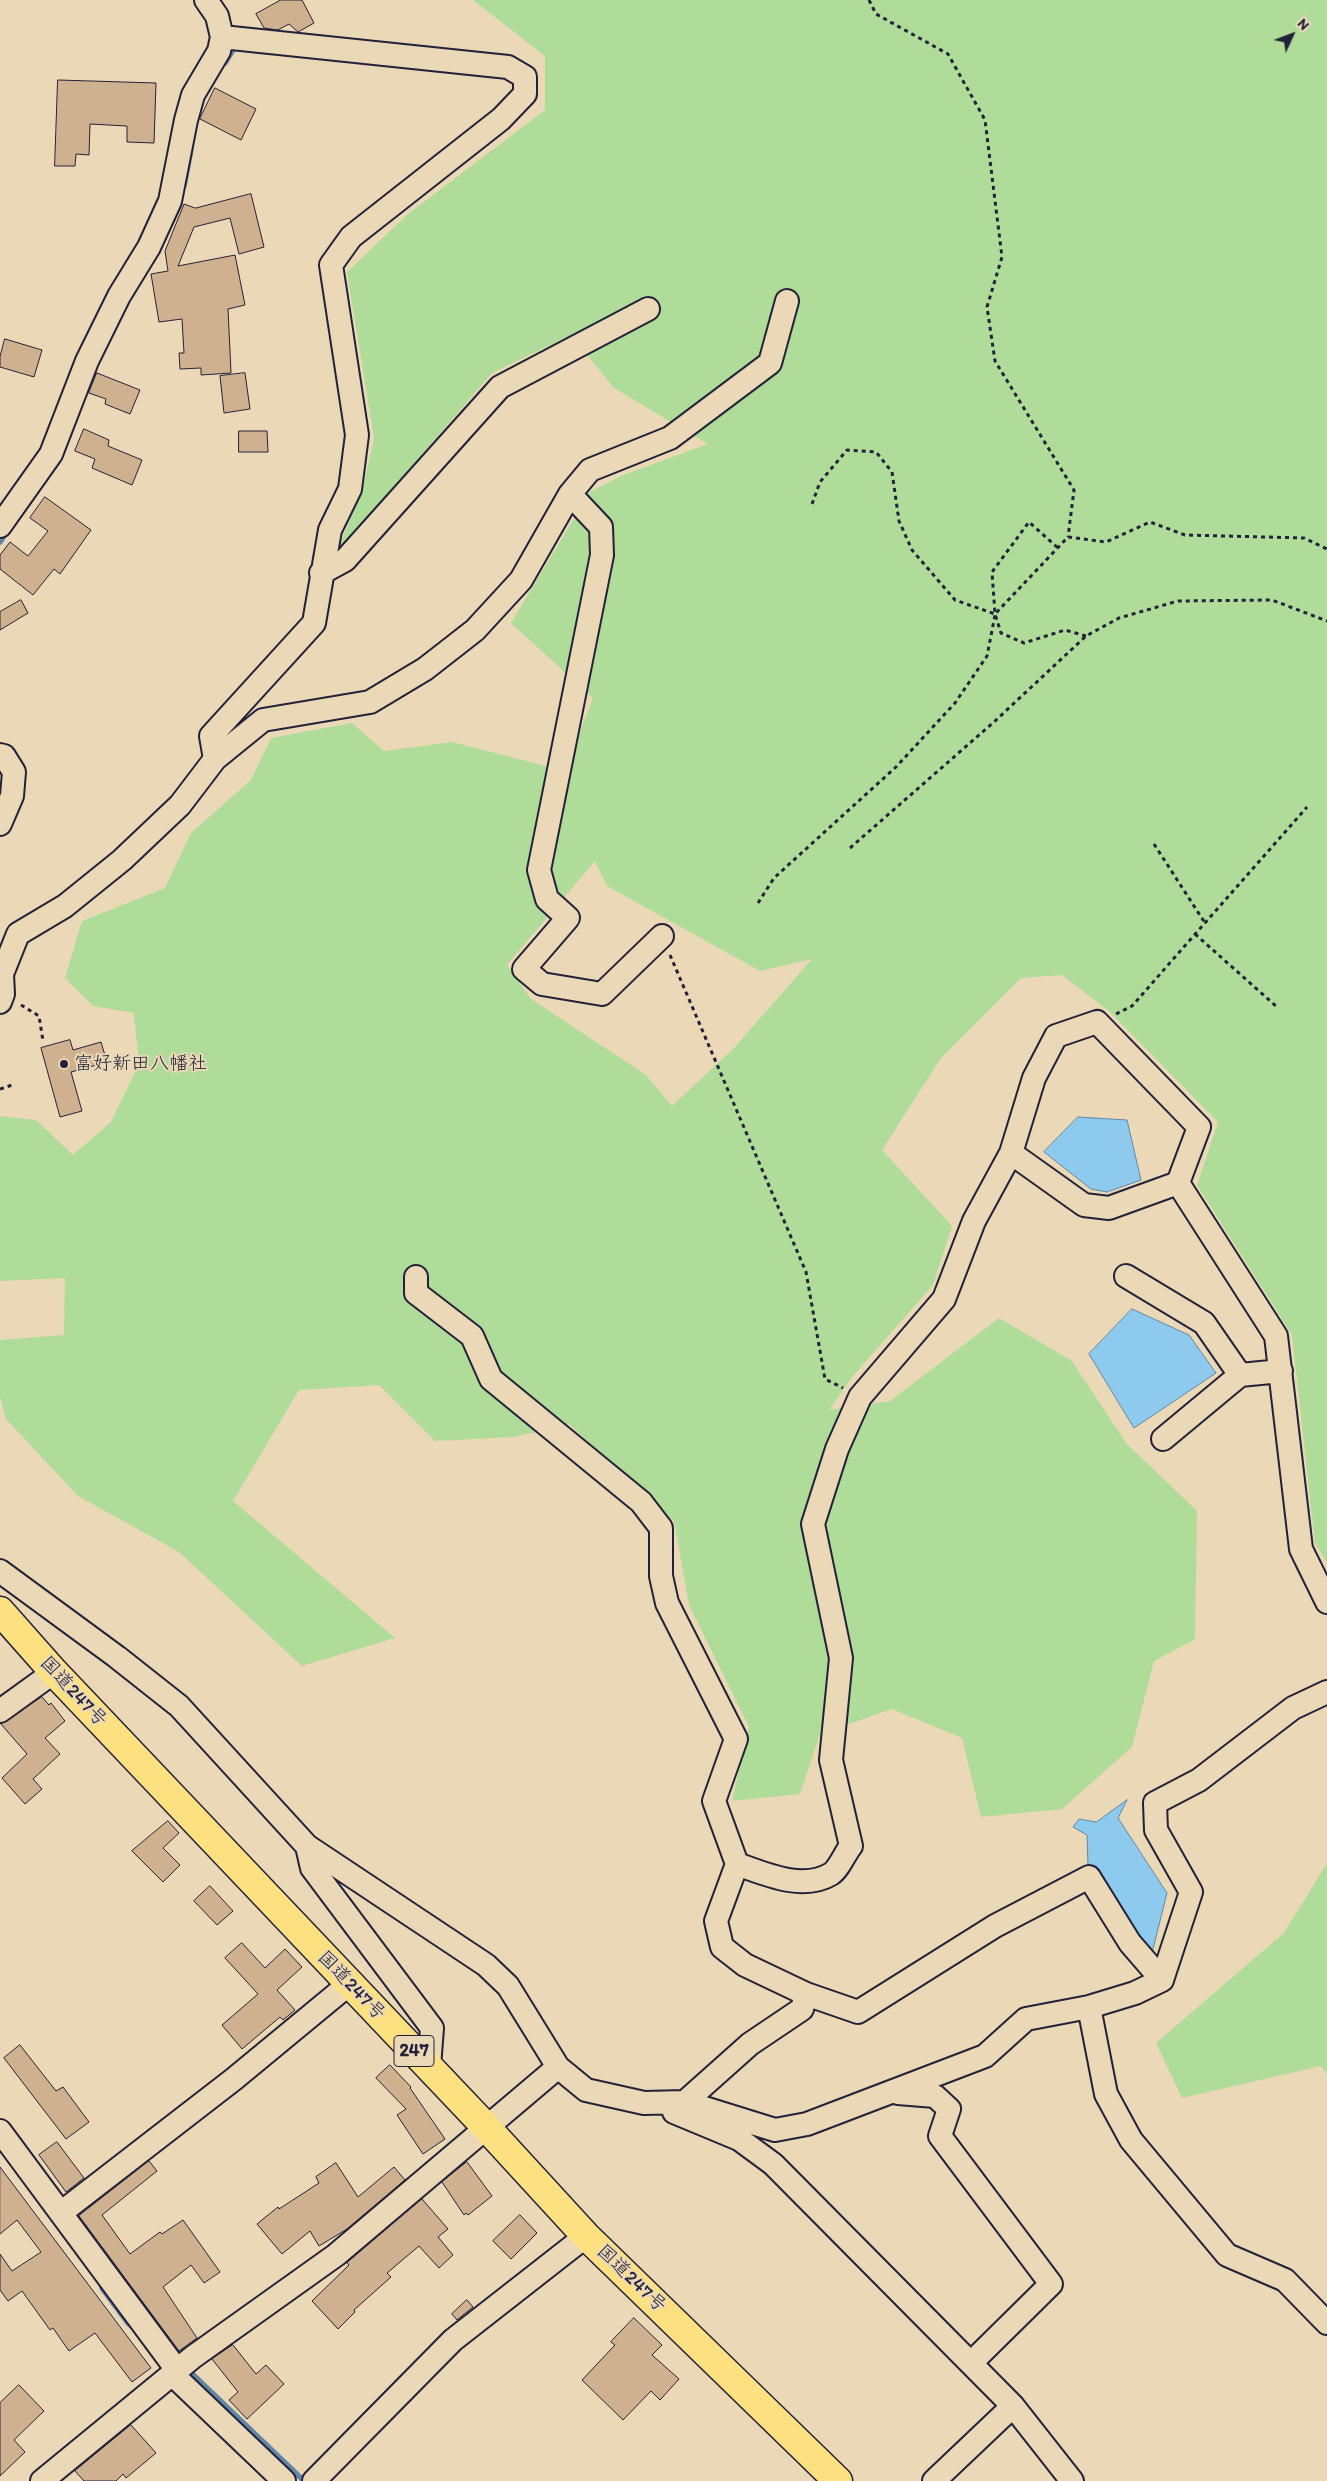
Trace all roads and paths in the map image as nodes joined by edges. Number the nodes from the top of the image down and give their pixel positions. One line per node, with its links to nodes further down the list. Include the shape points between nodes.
1 (206, 0): 3 (street, via 217,16)
2 (868, 0): 9 (path, via 876,14 948,54 985,120 1002,256 987,307 995,362 1074,490)
3 (222, 37): 8 (street, via 219,51 193,94 170,201 153,239 119,296 87,361 51,454); 12 (street, via 508,67 525,77 525,94 501,119 351,237 331,265 357,435 350,489 330,530)
4 (787, 302): 6 (street, via 770,363 670,438 590,470)
5 (648, 309): 12 (street, via 500,387 345,560)
6 (570, 494): 17 (street, via 522,580 475,630 425,669 370,702 264,720); 25 (street, via 601,526 602,555 539,870 547,899 568,918 524,969 542,984 602,994)
7 (812, 504): 13 (path, via 820,482 847,450 876,452 892,472 899,521 912,550 955,600)
8 (0, 526)
9 (1068, 537): 10 (path); 11 (path, via 1106,542 1150,522 1185,535 1304,538)
10 (1058, 548): 13 (path); 13 (path, via 1029,522 992,572)
11 (1327, 549)
12 (321, 573): 17 (street, via 314,623 211,736)
13 (995, 614): 15 (path, via 1001,633 1024,643 1065,630); 22 (path, via 987,656 955,703 896,767 774,878)
14 (1327, 622): 15 (path, via 1272,600 1178,601 1120,618)
15 (1086, 636): 21 (path)
16 (0, 755): 19 (street, via 14,772 12,796)
17 (215, 759): 26 (street, via 180,805 122,860 65,906 18,934 2,974)
18 (1307, 807): 23 (path)
19 (0, 824)
20 (1154, 844): 23 (path)
21 (850, 848)
22 (758, 903)
23 (1205, 923): 24 (path)
24 (1195, 934): 27 (path); 28 (path, via 1132,1006)
25 (662, 936): 38 (path, via 806,1272 826,1379)
26 (2, 998): 29 (path, via 39,1016)
27 (1277, 1007)
28 (1097, 1022): 32 (street, via 1056,1036 1034,1078); 33 (street, via 1199,1127)
29 (43, 1041)
30 (15, 1084): 31 (path)
31 (0, 1089)
32 (1011, 1153): 33 (street, via 1084,1204 1108,1208); 38 (street, via 974,1221 944,1299)
33 (1178, 1183): 36 (street, via 1276,1336)
34 (1126, 1276): 37 (street, via 1204,1323)
35 (416, 1277): 47 (street, via 416,1293 472,1336 490,1379 641,1502 661,1528 661,1576 667,1603 736,1739 714,1801)
36 (1280, 1371): 37 (street); 41 (street, via 1301,1549)
37 (1240, 1375): 39 (street)
38 (860, 1397): 47 (street, via 837,1450 813,1524 841,1658 831,1760 851,1846 832,1874 807,1882 770,1876)
39 (1163, 1439)
40 (0, 1571): 46 (street, via 179,1706)
41 (1327, 1602)
42 (0, 1611): 43 (highway, 国道247号 / 247)
43 (54, 1672): 45 (street); 49 (highway, 国道247号 / 247)
44 (1327, 1692): 48 (street, via 1292,1708 1199,1780 1155,1803 1156,1830 1190,1892)
45 (0, 1711)
46 (307, 1846): 52 (street, via 312,1868 432,2028); 53 (street, via 486,1965 508,1986)
47 (737, 1864): 50 (street, via 716,1921 722,1947 745,1964)
48 (1162, 1980): 50 (street, via 1130,1942 1089,1877 995,1926 858,2012); 51 (street, via 1134,1994)
49 (349, 1984): 52 (highway, 国道247号 / 247); 59 (street, via 234,2079)
50 (806, 1994): 55 (street, via 802,2009 750,2044)
51 (1089, 2007): 54 (street, via 1026,2019 986,2056); 61 (street, via 1106,2094 1131,2140 1227,2255 1286,2280)
52 (429, 2067): 57 (highway, 国道247号 / 247)
53 (558, 2068): 56 (street, via 586,2090); 57 (street)
54 (889, 2093): 55 (street, via 807,2124 775,2130); 62 (street, via 935,2096 949,2109 940,2136 1051,2284)
55 (685, 2102): 56 (street)
56 (644, 2103): 62 (street, via 681,2114 739,2140 773,2164)
57 (486, 2127): 60 (highway, 国道247号 / 247); 63 (street, via 336,2255)
58 (0, 2131): 59 (street)
59 (62, 2212): 63 (street, via 139,2319)
60 (586, 2236): 65 (street, via 453,2340); 68 (highway, 国道247号 / 247)
61 (1327, 2323)
62 (971, 2363): 64 (street)
63 (180, 2368): 66 (street); 67 (street)
64 (1013, 2406): 69 (street); 70 (street)
65 (316, 2479)
66 (42, 2481)
67 (284, 2481)
68 (838, 2481)
69 (934, 2481)
70 (1072, 2481)

